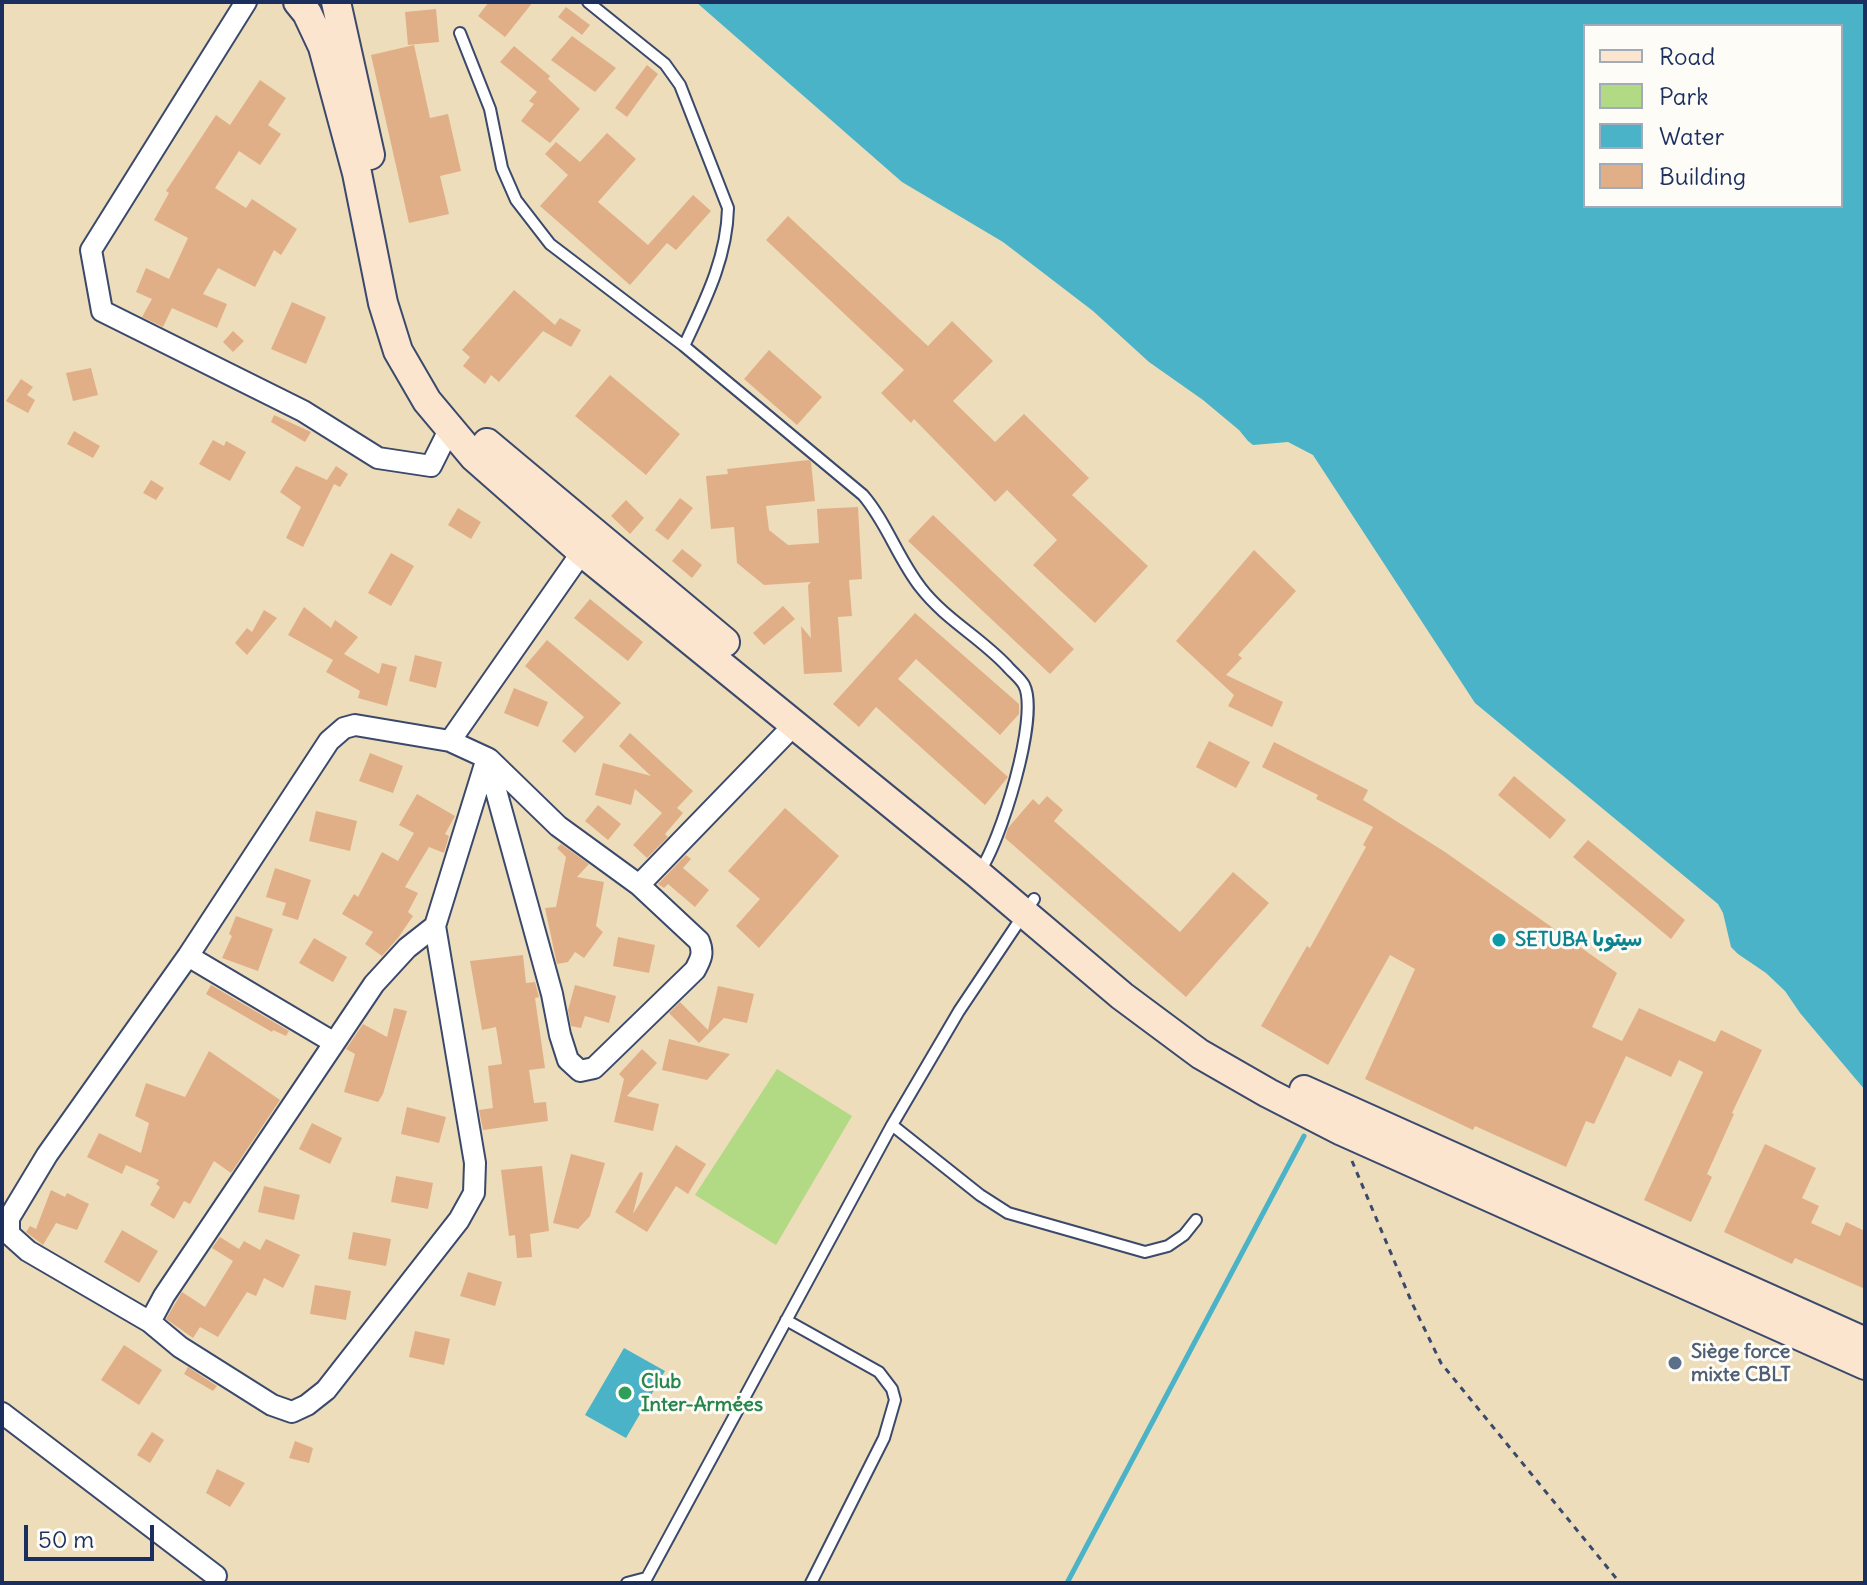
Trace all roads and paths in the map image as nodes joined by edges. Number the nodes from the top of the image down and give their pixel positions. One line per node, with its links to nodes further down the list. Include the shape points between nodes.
1 (246, 2): 7 (street, via 91,250 102,311 303,411 378,458 431,466)
2 (298, 2): 7 (main road, via 323,47 398,351)
3 (336, 2): 9 (main road, via 402,296 415,340 440,388 485,442)
4 (588, 2): 6 (lane, via 665,64 680,85 728,208 713,284)
5 (460, 33): 6 (lane, via 490,109 502,168 516,200 550,244)
6 (684, 346): 12 (lane, via 863,495 921,589 989,646 1023,684 1028,722 1015,783)
7 (449, 430): 8 (main road)
8 (582, 552): 9 (main road); 10 (street)
9 (786, 710): 12 (main road); 13 (street)
10 (450, 741): 11 (street); 16 (street, via 355,725 336,734)
11 (487, 758): 13 (street, via 558,826); 13 (street, via 560,1035 576,1070 594,1068 701,959 699,941); 15 (street)
12 (983, 867): 14 (main road)
13 (639, 885)
14 (1029, 906): 18 (lane); 19 (main road, via 1122,996 1200,1054); 24 (main road, via 1208,1038 1275,1077)
15 (435, 926): 17 (street, via 374,984); 23 (street, via 475,1163 474,1193 459,1220 326,1390 292,1412 180,1347)
16 (188, 956): 17 (street); 21 (street, via 47,1155 9,1218)
17 (333, 1042): 23 (street)
18 (892, 1125): 20 (lane, via 1008,1213 1145,1252 1168,1246); 22 (lane)
19 (1342, 1131): 25 (main road); 31 (path, via 1441,1363)
20 (1196, 1220)
21 (6, 1237): 23 (street)
22 (786, 1320): 28 (lane); 30 (lane, via 879,1372 895,1400 884,1438)
23 (150, 1322)
24 (1865, 1342)
25 (1865, 1365)
26 (2, 1413): 27 (street)
27 (216, 1576)
28 (645, 1581): 29 (lane)
29 (627, 1583)
30 (811, 1583)
31 (1620, 1583)

